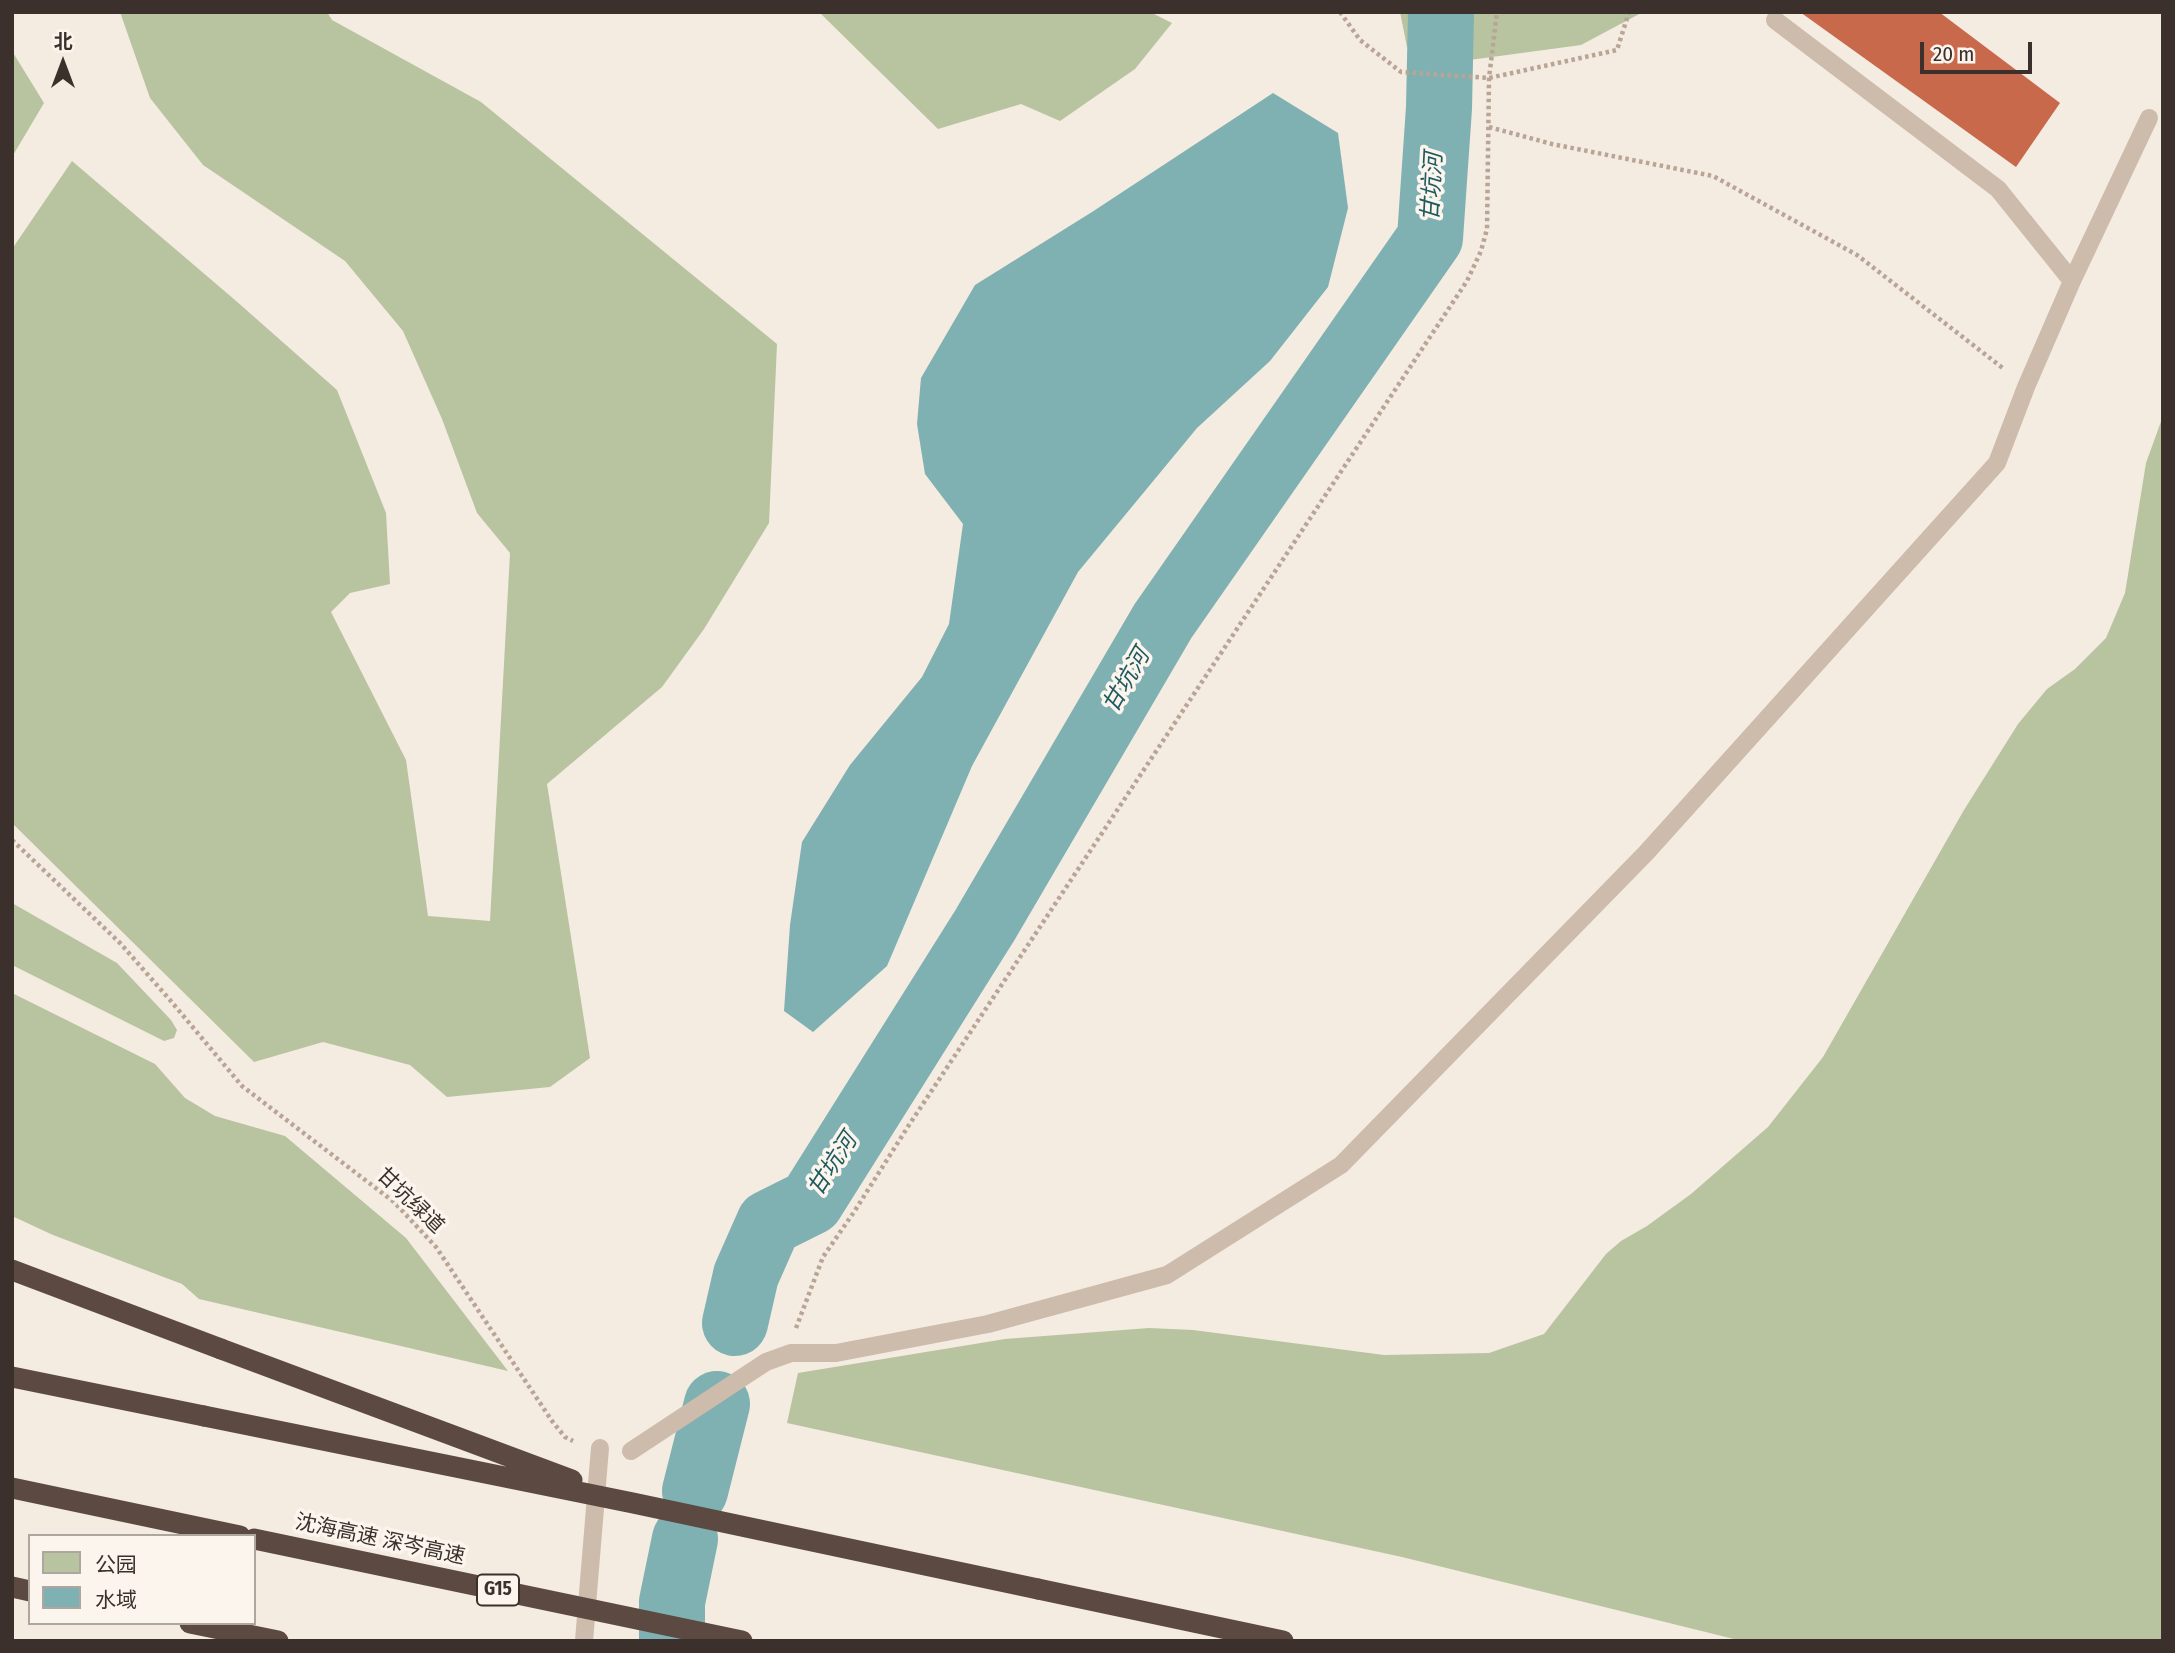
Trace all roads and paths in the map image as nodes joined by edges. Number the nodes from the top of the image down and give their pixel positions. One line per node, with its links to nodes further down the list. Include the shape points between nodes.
1 (1340, 12): 5 (path, via 1360,40 1401,72)
2 (1497, 12): 5 (path)
3 (1629, 12): 5 (path, via 1618,50)
4 (1775, 20): 8 (lane, via 1998,188)
5 (1489, 78): 7 (path)
6 (2149, 118): 8 (lane)
7 (1489, 127): 9 (path, via 1713,176 1857,255); 12 (path, via 1487,229 1467,281 823,1257 797,1322)
8 (2072, 281): 9 (lane)
9 (2026, 387): 12 (lane, via 1997,463 1646,853 1341,1165 1167,1275 988,1324 836,1353)
10 (12, 840): 14 (path, 甘坑绿道, via 120,943 242,1086 394,1202 436,1247 552,1422 565,1437)
11 (12, 1270): 17 (highway, bridge)
12 (791, 1353): 15 (lane, via 766,1362)
13 (12, 1377): 17 (highway, bridge)
14 (600, 1448): 22 (lane)
15 (631, 1451)
16 (12, 1488): 18 (highway)
17 (633, 1503): 24 (highway, bridge)
18 (230, 1534)
19 (256, 1539): 23 (highway, 沈海高速 深岑高速 / G15, bridge)
20 (200, 1625): 21 (highway)
21 (278, 1641)
22 (584, 1641)
23 (742, 1641)
24 (1283, 1641)

